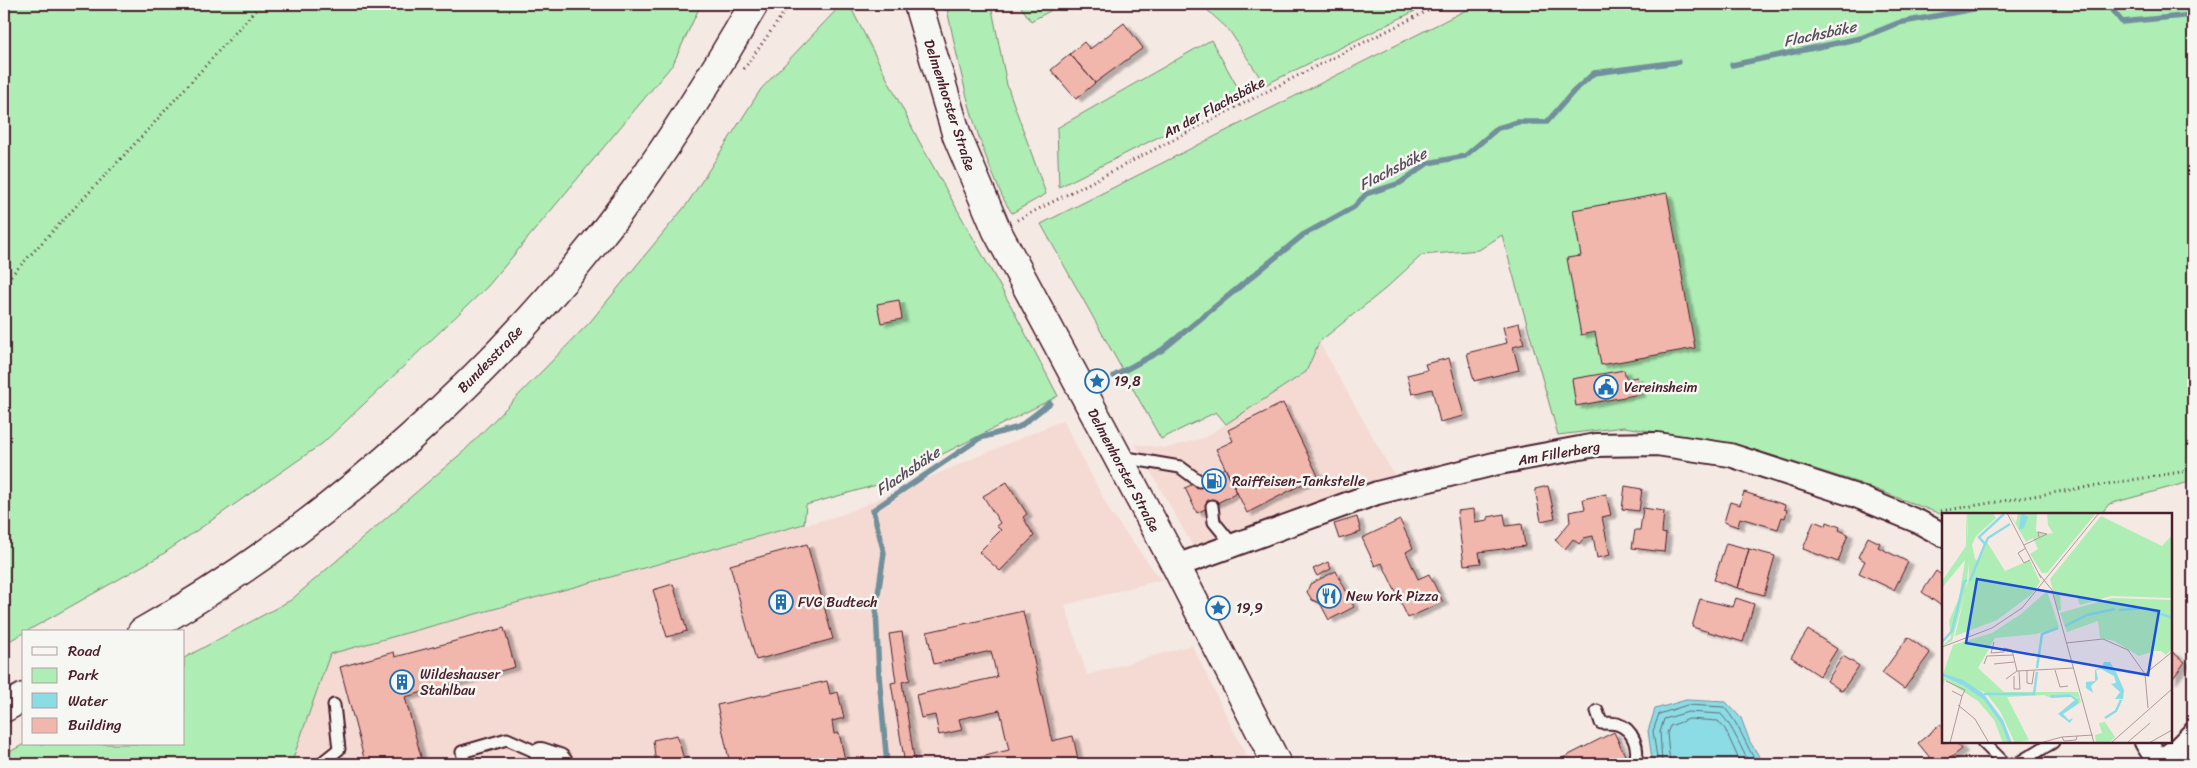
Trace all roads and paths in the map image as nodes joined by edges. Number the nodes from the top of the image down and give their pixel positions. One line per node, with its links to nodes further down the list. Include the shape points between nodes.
1 (261, 4): 6 (path)
2 (754, 4): 15 (main road, Bundesstraße, via 713,75 634,193 549,296 495,355 392,453 337,498 223,581)
3 (918, 4): 5 (main road, Delmenhorster Straße, via 957,136)
4 (1442, 4): 5 (path, An der Flachsbäke)
5 (997, 231): 7 (main road, Delmenhorster Straße)
6 (4, 283)
7 (1117, 456): 9 (lane, via 1180,468); 14 (main road, Delmenhorster Straße)
8 (2193, 470): 11 (path, via 1928,513)
9 (1199, 481)
10 (1212, 506): 13 (lane, via 1214,522)
11 (1919, 522): 12 (street, Am Fillerberg); 13 (street, Am Fillerberg, via 1856,496 1730,455 1657,444 1596,445 1494,464 1377,493)
12 (1942, 534)
13 (1232, 544): 14 (street, Am Fillerberg)
14 (1176, 566): 30 (main road, Delmenhorster Straße)
15 (145, 630)
16 (22, 698): 18 (main road)
17 (334, 705): 27 (lane, via 339,749)
18 (4, 708)
19 (1597, 711): 32 (lane, via 1601,723 1616,724 1632,734 1637,759)
20 (2193, 734): 26 (street)
21 (1984, 743): 33 (lane)
22 (2051, 743): 34 (lane)
23 (2147, 743): 26 (street)
24 (541, 754): 28 (lane, via 507,739 462,752); 29 (street)
25 (1463, 758): 31 (path)
26 (2160, 763)
27 (324, 764)
28 (464, 764)
29 (562, 764)
30 (1277, 764)
31 (1466, 764)
32 (1634, 764)
33 (2005, 764)
34 (2016, 764)

